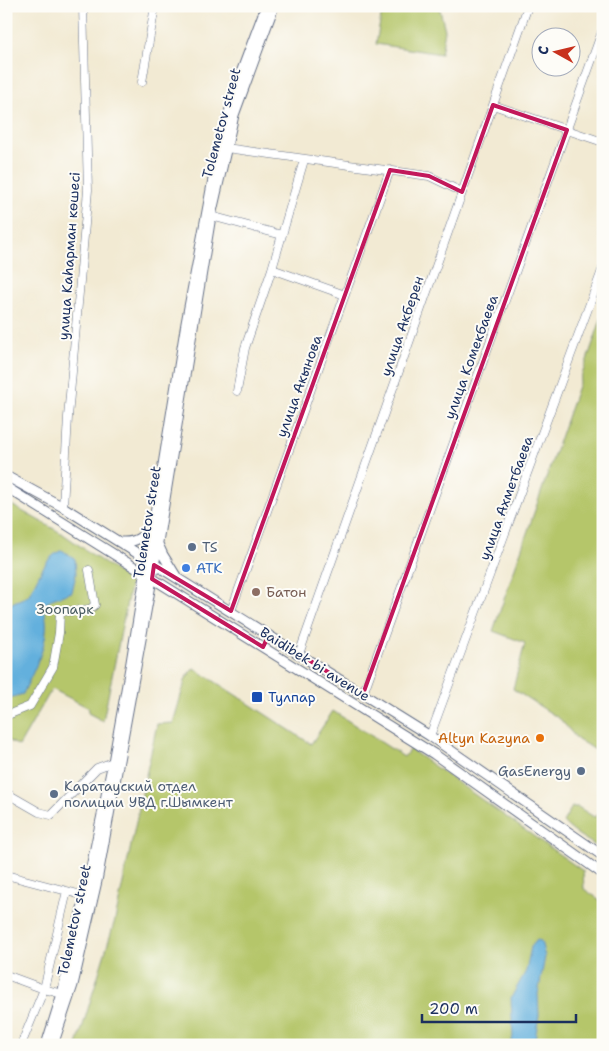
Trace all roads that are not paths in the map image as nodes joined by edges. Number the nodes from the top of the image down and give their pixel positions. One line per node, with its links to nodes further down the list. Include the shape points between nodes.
1 (83, 6): 23 (street, улица Каһарман көшесі, via 88,190)
2 (155, 6): 7 (street)
3 (266, 6): 24 (main road, Tolemetov street, via 227,113 219,147)
4 (274, 6): 11 (main road, Tolemetov street, via 246,79)
5 (528, 6): 8 (street, улица Акберен)
6 (603, 29): 9 (street, улица Комекбаева)
7 (142, 82)
8 (493, 105): 9 (street); 14 (street, улица Акберен)
9 (566, 130): 10 (street); 35 (street, улица Комекбаева)
10 (603, 142)
11 (226, 148): 12 (street); 15 (main road, Tolemetov street)
12 (304, 160): 13 (street); 16 (street)
13 (390, 170): 14 (street, via 429,176); 19 (street, улица Акынова)
14 (462, 192): 34 (street, улица Акберен)
15 (211, 216): 16 (street); 26 (main road, Tolemetov street)
16 (282, 235): 18 (street)
17 (603, 268): 37 (street, улица Ахметбаева)
18 (272, 269): 19 (street); 20 (street, via 245,348)
19 (345, 295): 31 (street, улица Акынова)
20 (237, 391)
21 (6, 476): 23 (main road, Baidibek bi avenue)
22 (6, 487): 29 (main road, Baidibek bi avenue)
23 (63, 507): 25 (main road, Baidibek bi avenue)
24 (152, 527): 25 (main road, via 138,540); 27 (main road, Tolemetov street)
25 (118, 542): 27 (main road, Baidibek bi avenue)
26 (158, 544): 27 (main road, Tolemetov street); 30 (main road)
27 (151, 562): 29 (main road, Tolemetov street); 30 (main road, Baidibek bi avenue)
28 (89, 570): 36 (street, via 95,605 90,609 60,612 53,666 30,706)
29 (148, 576): 33 (main road, Baidibek bi avenue); 38 (main road, Tolemetov street); 50 (main road, Tolemetov street, via 85,939)
30 (179, 580): 31 (main road, Baidibek bi avenue)
31 (231, 611): 32 (main road, Baidibek bi avenue)
32 (269, 636): 33 (main road); 34 (main road, Baidibek bi avenue)
33 (263, 648): 41 (main road, Baidibek bi avenue, via 434,754)
34 (299, 654): 35 (main road, Baidibek bi avenue)
35 (363, 694): 37 (main road, Baidibek bi avenue)
36 (6, 713)
37 (430, 736): 40 (main road, Baidibek bi avenue)
38 (113, 762): 39 (street, via 97,768 51,815); 44 (main road, Tolemetov street)
39 (8, 796)
40 (603, 856)
41 (603, 874)
42 (6, 875): 43 (street)
43 (67, 891): 44 (street); 46 (street)
44 (85, 896): 47 (main road, Tolemetov street)
45 (6, 975): 46 (street)
46 (44, 989): 47 (street); 48 (street)
47 (62, 994): 49 (main road, Tolemetov street)
48 (22, 1045)
49 (46, 1045)
50 (54, 1045)

